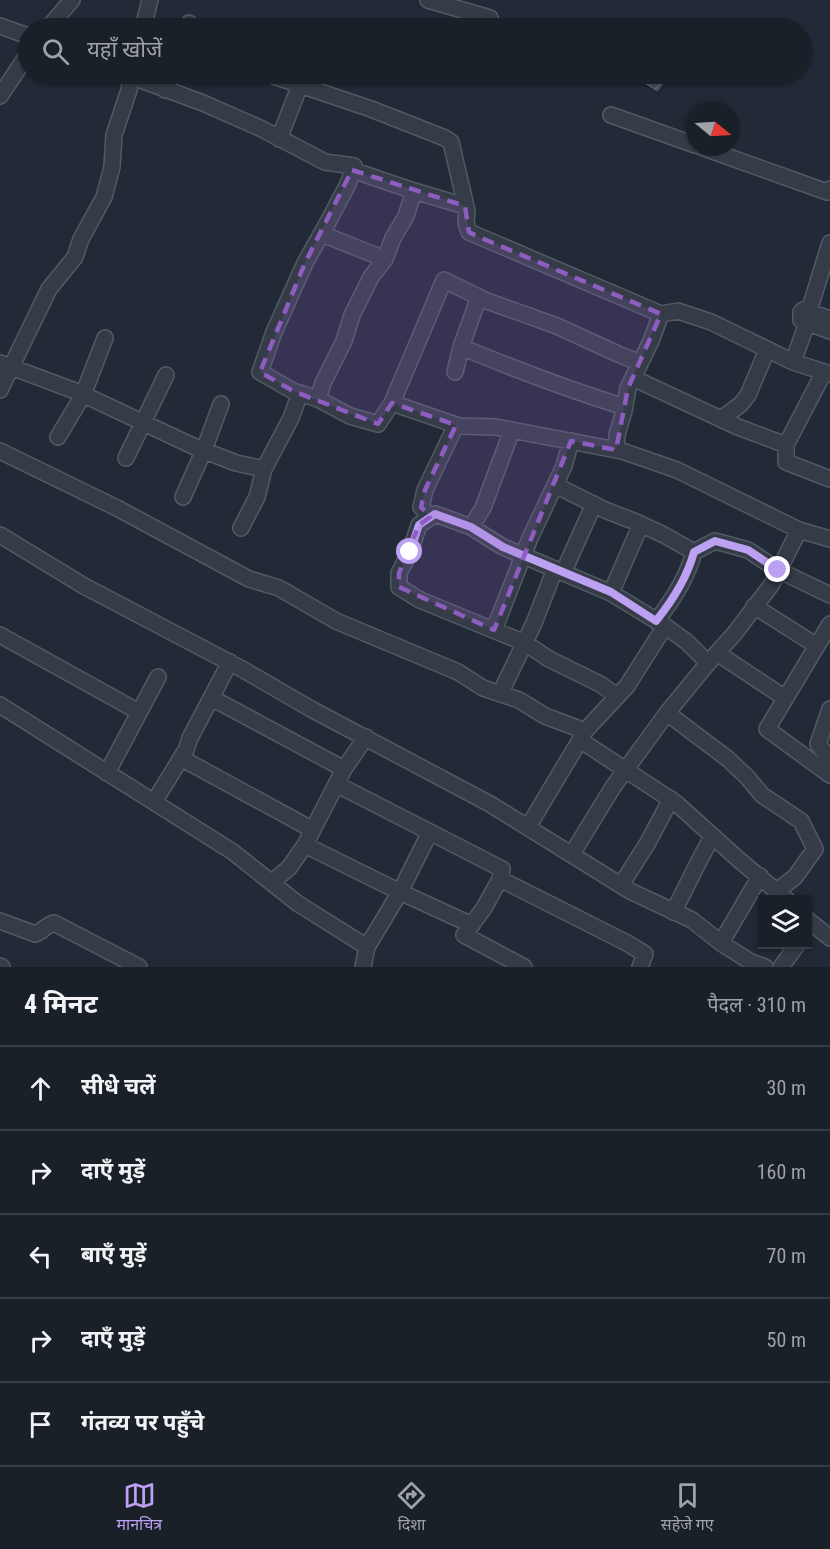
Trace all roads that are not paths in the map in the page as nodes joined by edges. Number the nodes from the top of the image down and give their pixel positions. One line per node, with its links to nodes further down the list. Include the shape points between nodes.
1 (72, 0): 5 (street)
2 (150, 0): 6 (street)
3 (428, 0): 4 (street)
4 (466, 5): 7 (street)
5 (57, 18)
6 (146, 18)
7 (490, 18)
8 (0, 26): 9 (street)
9 (18, 32)
10 (18, 69): 17 (street)
11 (130, 84): 39 (street, via 114,135 112,167 104,197 75,257 49,289)
12 (152, 84): 16 (street)
13 (167, 84): 16 (street)
14 (294, 84): 15 (street)
15 (300, 86): 19 (street); 25 (street, via 371,109 451,142)
16 (165, 90): 19 (street, via 203,103)
17 (0, 96)
18 (611, 115): 20 (street)
19 (279, 139): 22 (street, via 325,162 354,166)
20 (686, 142)
21 (725, 156): 23 (street, via 827,192)
22 (352, 170): 24 (street); 26 (street)
23 (830, 189)
24 (414, 191): 25 (street); 28 (street)
25 (465, 206): 30 (street, via 470,231 479,237)
26 (322, 234): 28 (street); 45 (street, via 305,262 260,372)
27 (830, 243): 31 (street)
28 (385, 259): 47 (street, via 352,315)
29 (479, 297): 35 (street); 38 (street, via 568,330); 48 (street, via 444,280)
30 (661, 314): 36 (street, via 678,311 711,321); 38 (street)
31 (808, 317): 32 (street); 33 (street); 37 (street)
32 (830, 319)
33 (830, 331)
34 (105, 338): 46 (street)
35 (461, 347): 40 (street); 50 (street, via 545,382)
36 (767, 350): 37 (street); 51 (street, via 748,395)
37 (793, 362): 41 (street)
38 (640, 363): 43 (street)
39 (6, 365): 44 (street); 46 (street)
40 (455, 372)
41 (827, 373): 57 (street)
42 (166, 375): 52 (street)
43 (633, 378): 50 (street); 51 (street)
44 (0, 390)
45 (300, 393): 47 (street); 62 (street)
46 (83, 395): 52 (street); 55 (street)
47 (318, 399): 48 (street, via 350,416 378,424)
48 (392, 403): 53 (street)
49 (221, 404): 58 (street)
50 (625, 407): 59 (street)
51 (721, 419): 57 (street)
52 (143, 423): 58 (street); 61 (street)
53 (456, 424): 54 (street); 67 (street, via 425,490 421,507)
54 (512, 430): 56 (street); 69 (street, via 483,508)
55 (58, 437)
56 (571, 441): 59 (street); 64 (street)
57 (786, 445): 63 (street, via 786,462)
58 (204, 450): 62 (street); 65 (street)
59 (616, 450): 71 (street, via 677,470)
60 (0, 451): 91 (street, via 249,579 279,588 336,621 458,672)
61 (126, 458)
62 (264, 470): 70 (street, via 257,497)
63 (830, 479)
64 (555, 485): 66 (street); 75 (street)
65 (183, 497)
66 (594, 504): 68 (street); 77 (street, via 579,543)
67 (430, 517): 69 (street, via 435,514); 84 (street, via 419,525 399,573 399,587 420,600)
68 (642, 524): 74 (street); 78 (street)
69 (471, 527): 75 (street)
70 (241, 528)
71 (799, 530): 73 (street); 76 (street)
72 (0, 535): 89 (street, via 84,586)
73 (830, 539)
74 (694, 552): 76 (street, via 715,541 748,550); 82 (street)
75 (524, 555): 77 (street); 84 (street)
76 (778, 570): 79 (street); 80 (street)
77 (559, 571): 78 (street); 86 (street)
78 (611, 592): 82 (street)
79 (830, 594): 81 (street)
80 (754, 606): 87 (street); 88 (street)
81 (830, 607)
82 (661, 624): 88 (street); 92 (street, via 627,686)
83 (830, 624): 87 (street)
84 (494, 630): 86 (street)
85 (0, 635): 96 (street)
86 (525, 643): 91 (street); 92 (street)
87 (817, 646): 93 (street)
88 (712, 658): 93 (street); 97 (street)
89 (230, 662): 94 (street); 100 (street)
90 (158, 677): 96 (street)
91 (500, 694): 99 (street, via 519,700)
92 (617, 696): 99 (street)
93 (785, 698): 106 (street, via 767,729)
94 (211, 700): 101 (street); 103 (street)
95 (0, 705): 105 (street)
96 (139, 712): 105 (street)
97 (667, 713): 104 (street); 121 (street, via 728,759 762,795 801,820 815,849)
98 (828, 719): 102 (street, via 818,744)
99 (583, 736): 104 (street); 110 (street)
100 (366, 737): 103 (street); 110 (street)
101 (181, 758): 109 (street); 111 (street)
102 (830, 760)
103 (344, 769): 107 (street)
104 (626, 770): 108 (street); 115 (street)
105 (107, 773): 109 (street)
106 (830, 775)
107 (336, 784): 111 (street); 112 (street)
108 (671, 800): 113 (street); 119 (street)
109 (154, 802): 118 (street)
110 (528, 827): 115 (street)
111 (313, 830): 114 (street)
112 (430, 832): 117 (street, via 502,869); 120 (street)
113 (713, 836): 116 (street); 122 (street)
114 (305, 845): 118 (street, via 289,868); 120 (street)
115 (572, 855): 119 (street)
116 (760, 876): 121 (street); 127 (street)
117 (500, 879): 124 (street); 133 (street, via 645,954)
118 (272, 882): 128 (street, via 297,903)
119 (621, 885): 122 (street)
120 (400, 892): 124 (street); 128 (street)
121 (783, 895)
122 (673, 912): 127 (street, via 692,920)
123 (0, 921): 130 (street, via 34,934 54,922)
124 (471, 925): 132 (street, via 464,935)
125 (812, 926): 126 (street)
126 (830, 938)
127 (721, 943): 134 (street)
128 (367, 947): 131 (street)
129 (793, 949): 135 (street)
130 (139, 967)
131 (363, 967)
132 (524, 967)
133 (640, 967)
134 (765, 967)
135 (781, 967)

